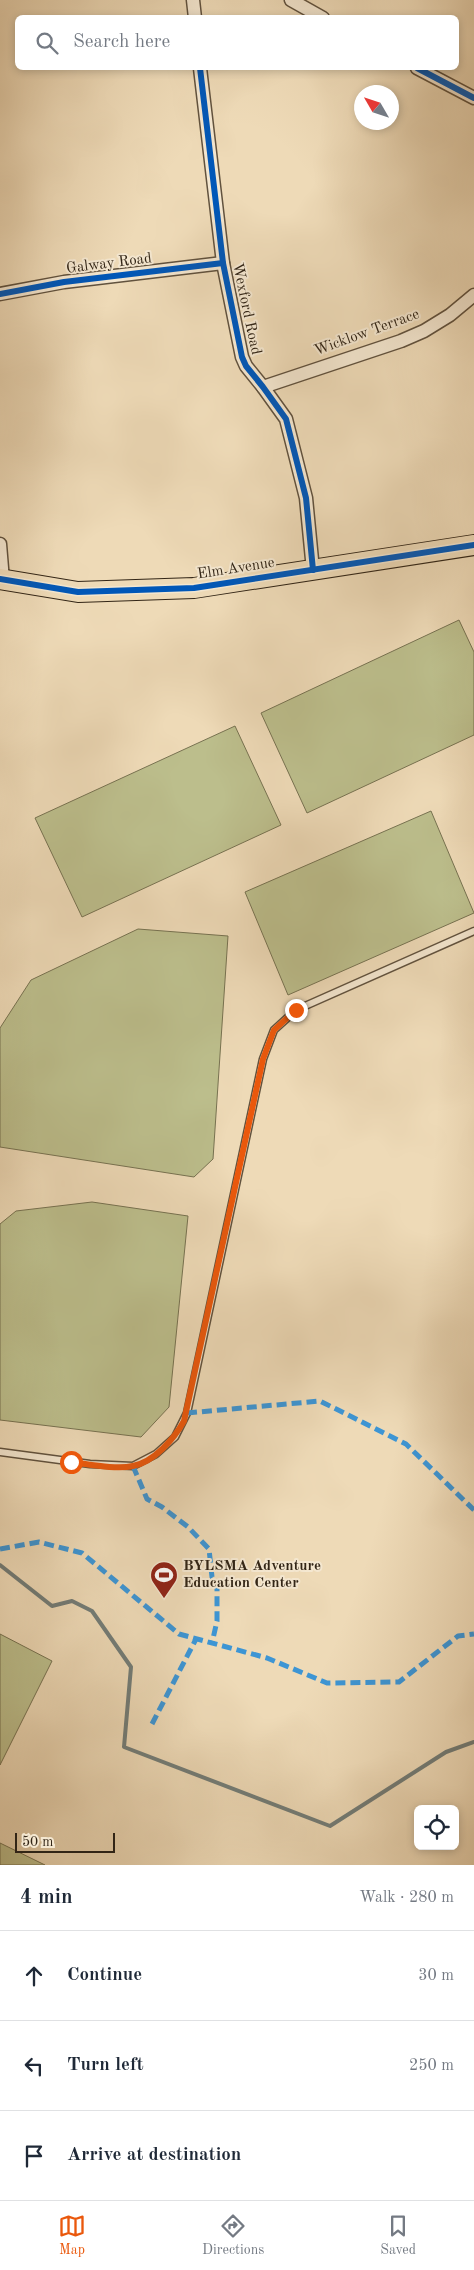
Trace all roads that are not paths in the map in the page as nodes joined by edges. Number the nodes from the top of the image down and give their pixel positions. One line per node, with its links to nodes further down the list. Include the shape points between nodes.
1 (193, 0): 3 (street)
2 (291, 0): 4 (street)
3 (195, 15)
4 (318, 15)
5 (200, 70): 8 (street, Wexford Road)
6 (420, 70): 7 (street)
7 (474, 98)
8 (222, 263): 9 (street, Galway Road, via 64,282); 11 (street, Wexford Road, via 242,357)
9 (0, 294)
10 (474, 295): 11 (street, Wicklow Terrace, via 424,331)
11 (264, 387): 14 (street, Wexford Road, via 286,418 306,498)
12 (0, 544): 15 (street)
13 (474, 545): 14 (main road, Elm Avenue)
14 (313, 570): 15 (main road, Elm Avenue, via 184,589 78,592)
15 (1, 580)
16 (474, 931): 17 (lane, via 296,1010 274,1030 263,1059 187,1412 175,1437 156,1454 133,1466 90,1464)
17 (0, 1452)

